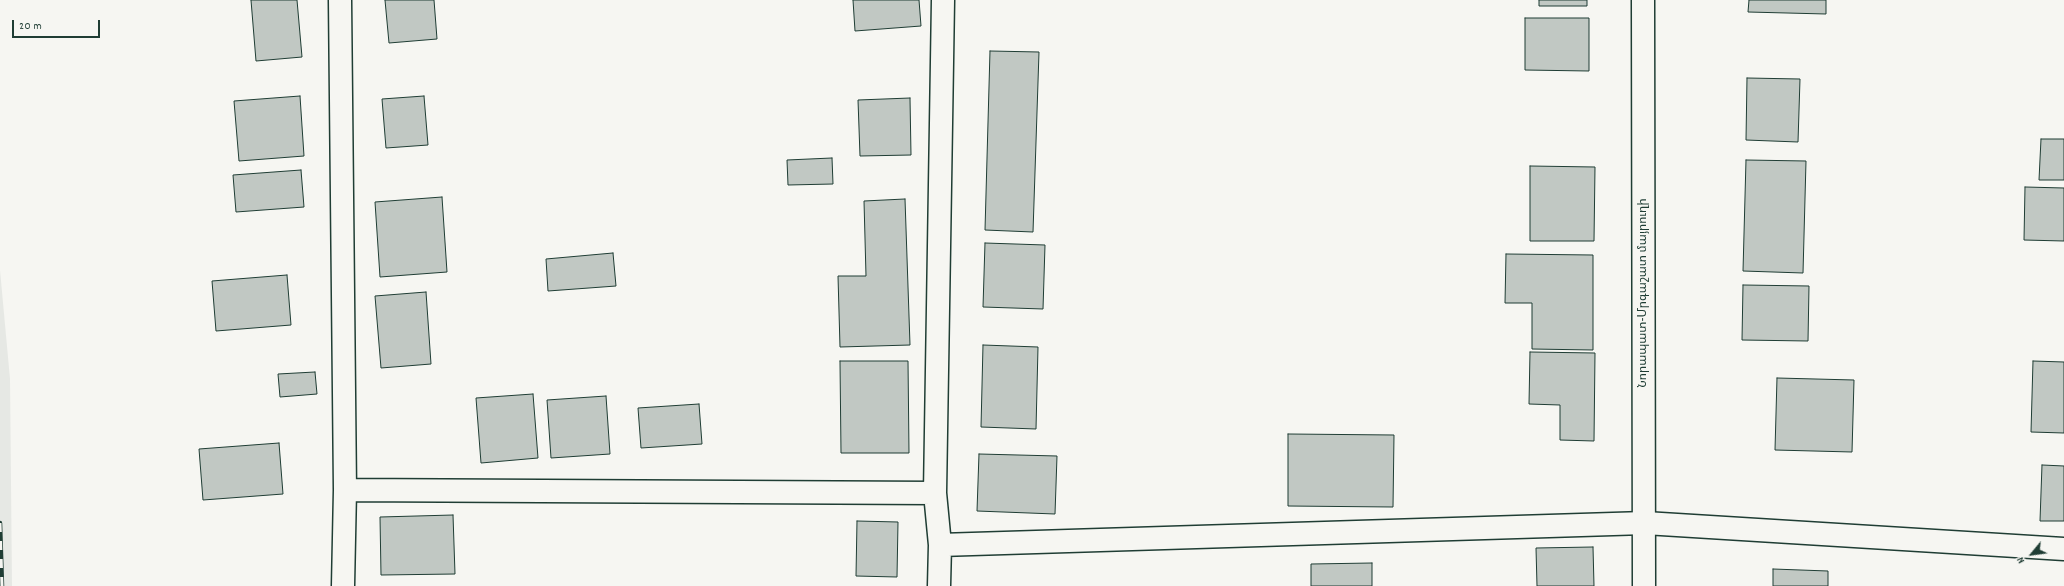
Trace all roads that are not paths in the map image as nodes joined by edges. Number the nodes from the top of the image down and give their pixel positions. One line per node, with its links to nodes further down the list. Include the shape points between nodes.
1 (340, 0): 4 (street)
2 (943, 0): 5 (street)
3 (1643, 0): 6 (street, Նորապատ-Մրգաշատ մայրուղի)
4 (345, 490): 5 (street); 9 (street)
5 (935, 493): 7 (street)
6 (1645, 522): 7 (street); 8 (street); 11 (street, Նորապատ-Մրգաշատ մայրուղի)
7 (940, 545): 10 (street)
8 (2064, 549)
9 (343, 586)
10 (939, 586)
11 (1644, 586)

